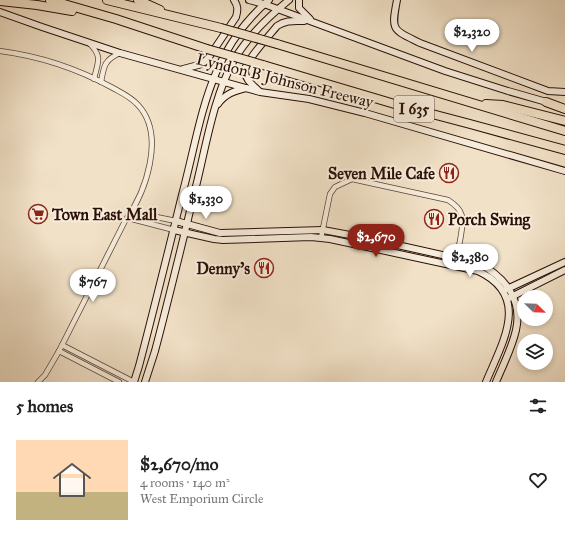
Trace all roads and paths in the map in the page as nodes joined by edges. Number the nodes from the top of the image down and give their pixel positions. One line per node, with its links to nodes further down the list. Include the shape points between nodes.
1 (50, 0): 13 (highway, Lyndon B Johnson Freeway / I 635)
2 (107, 0): 14 (highway, Lyndon B Johnson Freeway / I 635)
3 (138, 0): 14 (highway)
4 (234, 0): 20 (main road, via 238,6 236,17 208,57 202,64)
5 (249, 0): 10 (main road)
6 (289, 0): 11 (main road)
7 (299, 0): 16 (main road, via 299,8)
8 (398, 0): 27 (main road, via 393,21 396,30 405,36 548,91)
9 (0, 1): 13 (highway)
10 (266, 2): 11 (main road); 21 (main road, via 241,30)
11 (278, 9): 15 (main road); 23 (main road, via 249,38)
12 (0, 12): 17 (main road, Lyndon B Johnson Freeway)
13 (98, 14): 34 (highway, Lyndon B Johnson Freeway / I 635, bridge, via 398,105)
14 (180, 18): 29 (highway, Lyndon B Johnson Freeway / I 635, bridge, via 277,44)
15 (309, 21): 16 (main road); 26 (main road, via 283,22 248,61 246,78)
16 (316, 24): 28 (main road, via 445,71)
17 (89, 43): 19 (main road, Lyndon B Johnson Freeway); 22 (street, via 99,56)
18 (0, 51): 22 (street, via 60,65)
19 (120, 53): 20 (main road, Lyndon B Johnson Freeway); 24 (street, via 106,62)
20 (181, 69): 21 (main road, Lyndon B Johnson Freeway)
21 (213, 78): 23 (main road, Lyndon B Johnson Freeway); 38 (main road, via 203,106)
22 (94, 79): 24 (street)
23 (224, 81): 25 (main road, Lyndon B Johnson Freeway); 31 (main road)
24 (101, 82): 36 (street, via 132,99 143,111 151,128 151,159)
25 (247, 88): 26 (main road, Lyndon B Johnson Freeway); 31 (main road, via 236,90 223,98)
26 (260, 92): 35 (main road, Lyndon B Johnson Freeway, via 309,99 365,113)
27 (565, 92)
28 (546, 102): 30 (highway)
29 (469, 103): 32 (highway, via 503,105); 33 (highway, Lyndon B Johnson Freeway / I 635)
30 (565, 108)
31 (215, 109): 39 (main road)
32 (565, 121)
33 (565, 131)
34 (565, 150)
35 (565, 171)
36 (132, 212): 37 (street); 38 (street)
37 (128, 218): 40 (street); 55 (street)
38 (176, 221): 39 (main road); 40 (main road)
39 (186, 224): 42 (main road); 43 (main road, via 220,233)
40 (174, 230): 42 (main road); 59 (main road)
41 (323, 230): 43 (main road); 44 (street); 46 (main road); 48 (street, via 330,194 335,187 352,179 448,200 457,206 464,221)
42 (184, 232): 45 (main road, via 219,240); 60 (main road)
43 (264, 232): 45 (main road)
44 (322, 238): 45 (main road); 47 (main road)
45 (264, 239)
46 (390, 243): 47 (main road); 48 (main road)
47 (389, 251): 50 (main road)
48 (457, 258): 50 (street); 52 (main road, via 490,269)
49 (564, 262): 51 (main road); 52 (main road)
50 (456, 266): 53 (main road, via 486,275 494,280)
51 (565, 270): 54 (main road)
52 (509, 288): 53 (main road); 54 (main road)
53 (502, 291): 54 (main road)
54 (510, 297): 61 (main road, via 509,324); 62 (main road, via 517,315 517,328)
55 (62, 344): 56 (street); 59 (street)
56 (59, 351): 57 (street); 58 (street)
57 (38, 382)
58 (119, 382)
59 (135, 382)
60 (145, 382)
61 (486, 382)
62 (496, 382)

